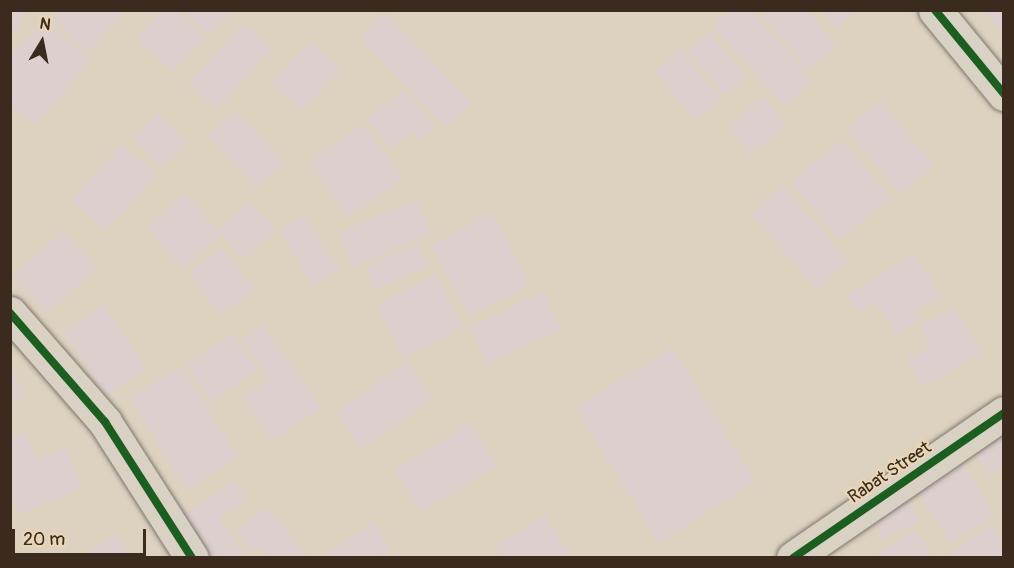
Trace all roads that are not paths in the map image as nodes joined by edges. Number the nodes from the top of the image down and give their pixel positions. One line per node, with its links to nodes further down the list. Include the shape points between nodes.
1 (935, 10): 2 (street)
2 (1004, 94)
3 (11, 315): 6 (street, via 105,422)
4 (1004, 413): 5 (street, Rabat Street)
5 (800, 556)
6 (192, 558)

